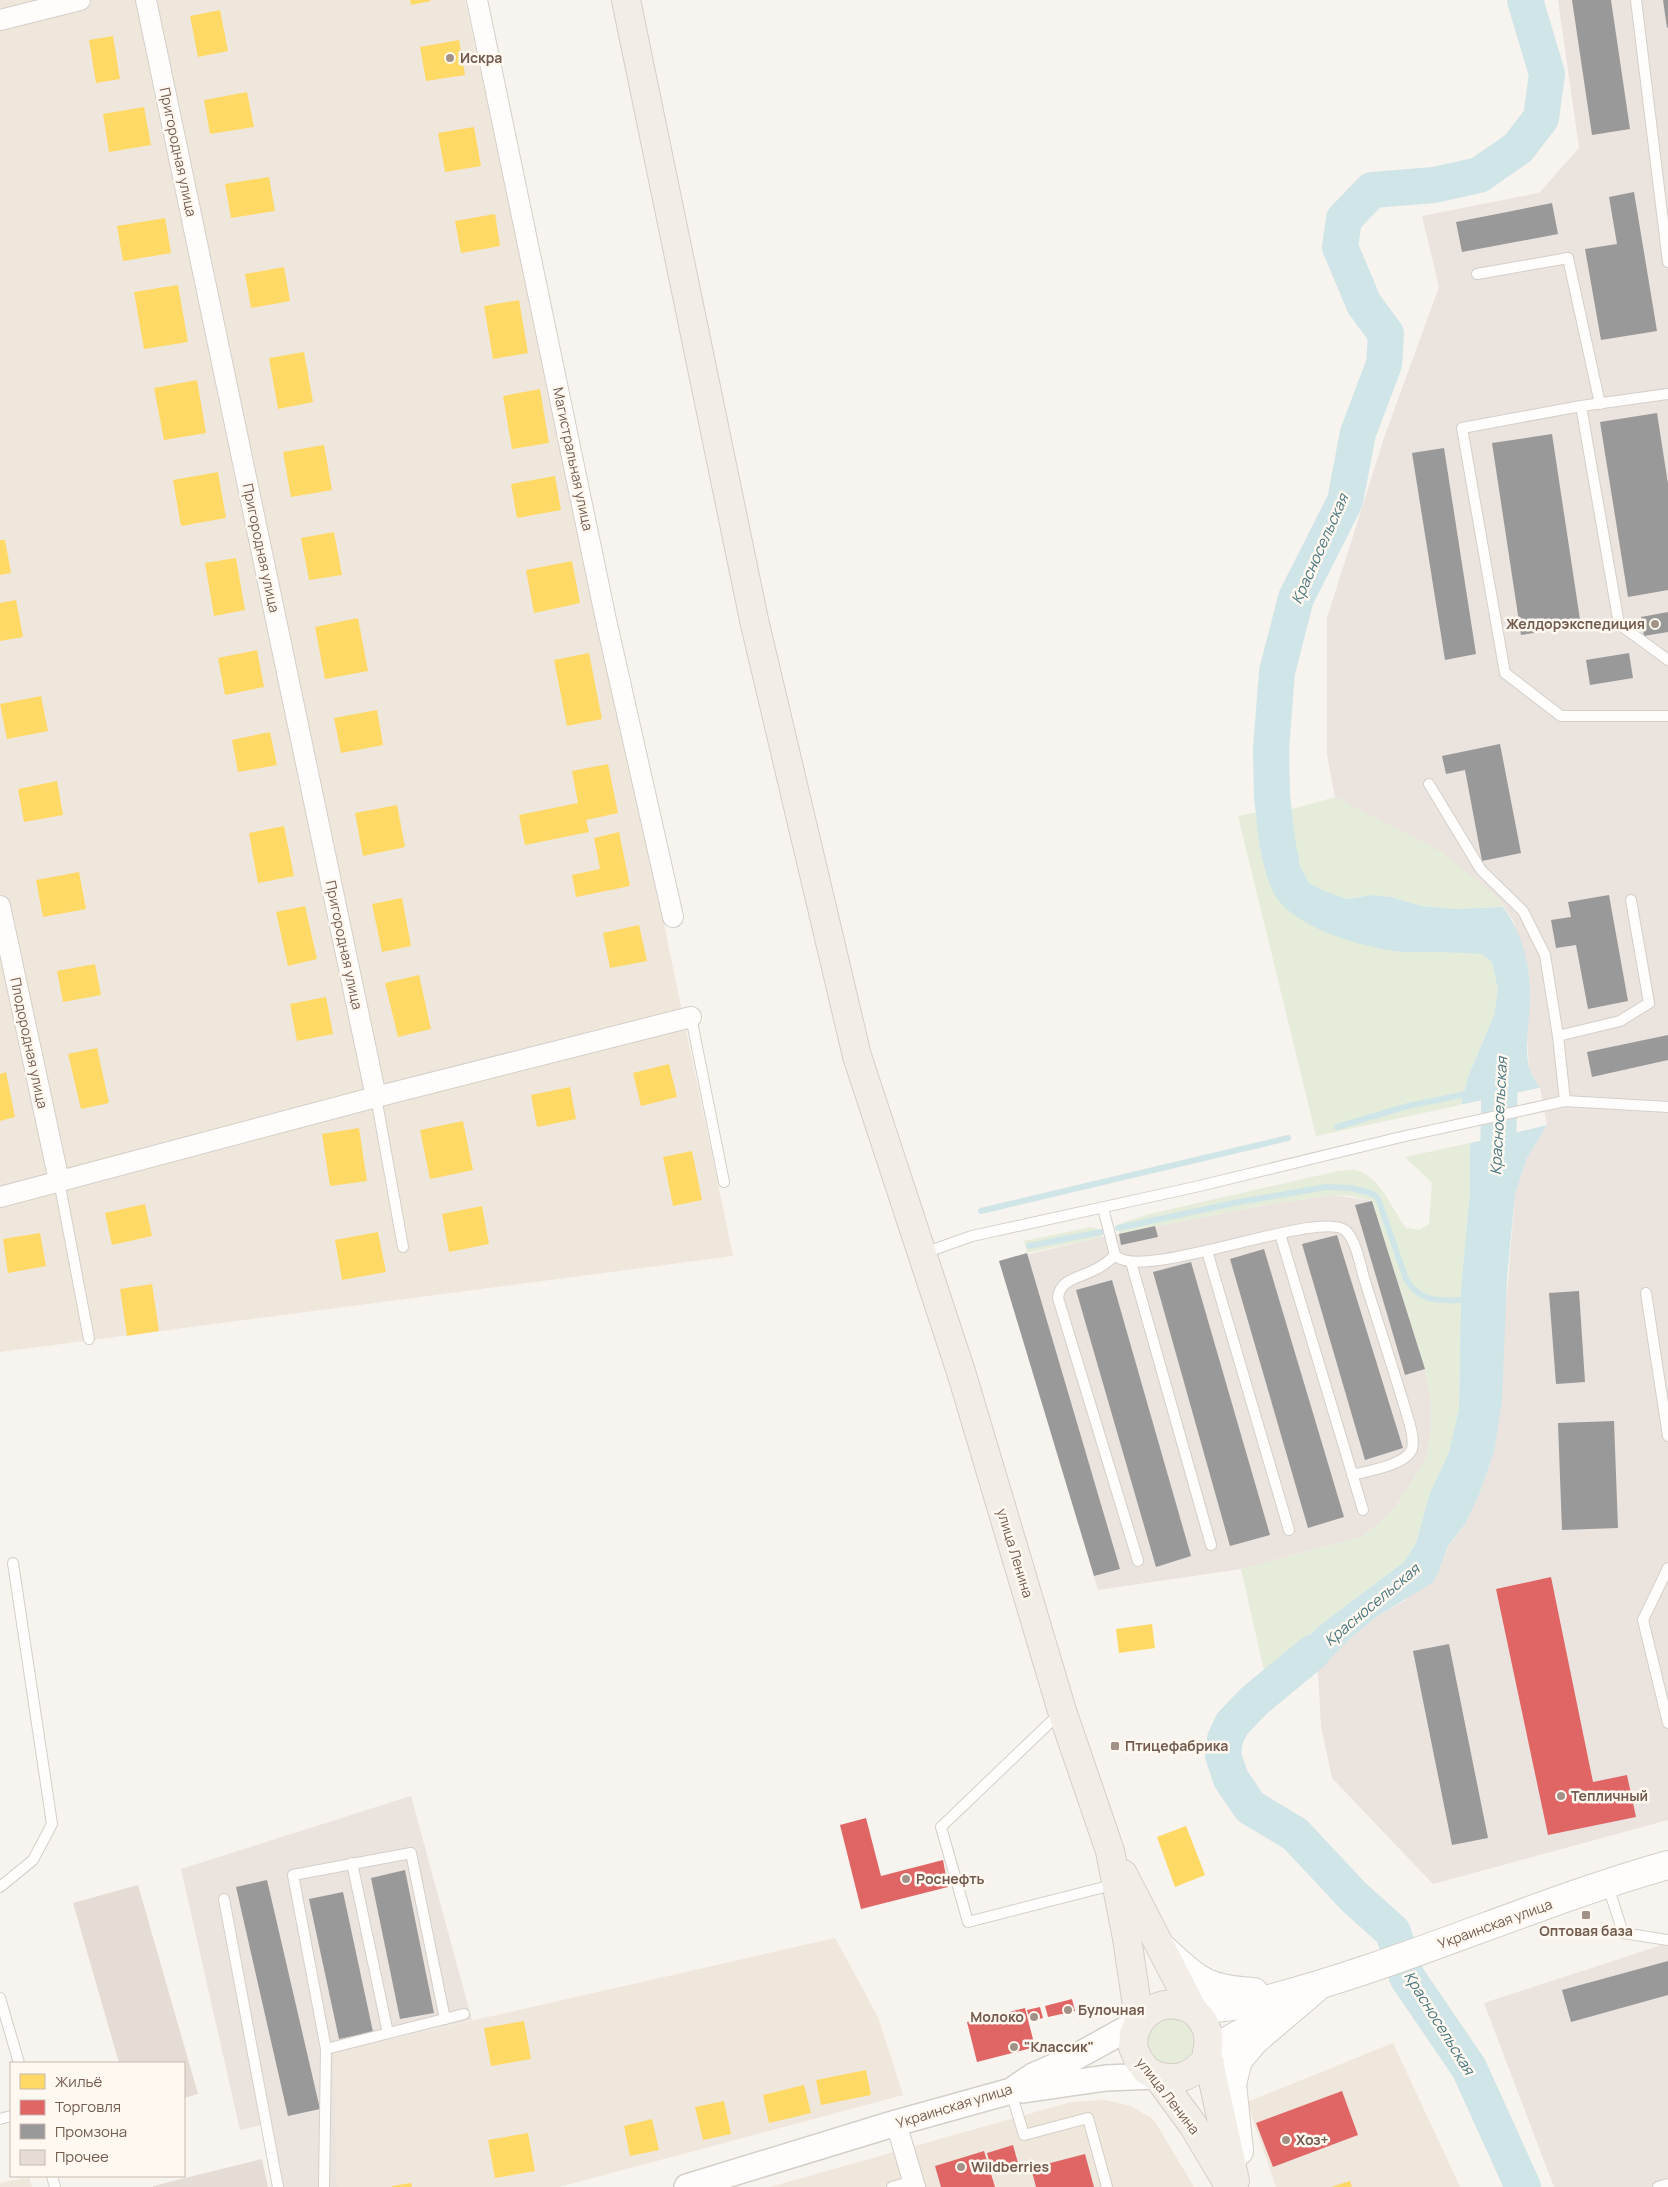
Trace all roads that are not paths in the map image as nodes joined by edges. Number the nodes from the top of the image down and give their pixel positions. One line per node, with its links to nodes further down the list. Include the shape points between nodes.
1 (80, 0): 6 (street)
2 (146, 0): 20 (street, Пригородная улица)
3 (477, 0): 17 (street, Магистральная улица, via 606,620)
4 (626, 0): 30 (main road, улица Ленина, via 754,620 856,1056)
5 (1636, 0): 7 (lane)
6 (0, 20)
7 (1668, 262)
8 (1477, 274): 10 (lane, via 1568,258)
9 (1668, 394): 10 (lane)
10 (1600, 404): 11 (lane)
11 (1581, 406): 12 (lane, via 1619,624); 13 (lane, via 1462,428 1505,673 1561,716)
12 (1668, 660)
13 (1668, 716)
14 (1429, 784): 19 (lane, via 1481,870 1524,911 1545,955)
15 (1631, 900): 19 (lane, via 1649,1003 1620,1021)
16 (0, 906): 23 (street, Плодородная улица)
17 (673, 917)
18 (691, 1017): 20 (street); 24 (lane)
19 (1558, 1036): 21 (lane)
20 (376, 1097): 23 (street); 28 (lane)
21 (1565, 1101): 22 (lane); 26 (lane)
22 (1668, 1107)
23 (58, 1181): 25 (street); 34 (lane)
24 (724, 1182)
25 (0, 1197)
26 (1103, 1208): 30 (lane, via 972,1236); 31 (lane)
27 (1280, 1234): 29 (lane); 36 (lane); 36 (lane, via 1328,1226 1345,1230 1350,1236 1410,1425 1412,1450 1406,1457 1397,1463)
28 (403, 1247)
29 (1207, 1251): 32 (lane); 38 (lane)
30 (920, 1254): 43 (main road, улица Ленина, via 962,1375)
31 (1115, 1255): 32 (lane, via 1119,1260); 40 (lane, via 1097,1269 1066,1282 1059,1290 1058,1298)
32 (1131, 1262): 39 (lane)
33 (1646, 1293): 35 (lane)
34 (89, 1339)
35 (1668, 1436)
36 (1352, 1476): 37 (lane)
37 (1363, 1510)
38 (1290, 1530)
39 (1210, 1545)
40 (1138, 1561)
41 (13, 1563): 50 (lane, via 52,1824 33,1860)
42 (1668, 1568): 44 (lane, via 1643,1620)
43 (1062, 1711): 45 (main road, улица Ленина); 49 (lane, via 941,1827 968,1922)
44 (1668, 1723)
45 (1110, 1851): 49 (main road, улица Ленина); 53 (main road, улица Ленина)
46 (352, 1864): 58 (lane, via 411,1853); 60 (lane); 61 (lane, via 293,1875)
47 (1668, 1865): 48 (main road, Украинская улица)
48 (1607, 1882): 52 (lane, via 1623,1933); 54 (main road, Украинская улица, via 1475,1932)
49 (1117, 1883): 59 (main road, улица Ленина)
50 (0, 1887)
51 (224, 1899): 69 (lane)
52 (1668, 1940)
53 (1162, 1947): 54 (main road, via 1194,1977 1209,1986 1227,1990 1254,1992); 56 (main road, улица Ленина)
54 (1332, 1980): 56 (main road, Украинская улица, via 1259,2002); 62 (main road, Украинская улица); 75 (main road, via 1256,2040 1238,2060 1232,2084 1239,2149)
55 (0, 1998): 63 (lane)
56 (1193, 2010): 59 (main road, Украинская улица, via 1170,2003 1159,2005); 62 (main road, улица Ленина, via 1208,2029)
57 (464, 2014): 58 (lane)
58 (445, 2019): 60 (lane)
59 (1139, 2022): 64 (main road, улица Ленина, via 1134,2034 1134,2047 1146,2070); 65 (street, Украинская улица, via 1072,2059 1033,2076)
60 (388, 2033): 61 (lane)
61 (326, 2049): 70 (lane)
62 (1205, 2059): 64 (main road, Украинская улица, via 1182,2078); 75 (main road, улица Ленина)
63 (19, 2062)
64 (1157, 2076): 65 (street, via 1106,2078); 74 (main road, улица Ленина, via 1193,2125)
65 (1011, 2091): 66 (street, Украинская улица); 73 (lane, via 1024,2135 1088,2118)
66 (896, 2123): 67 (street); 71 (street, Украинская улица)
67 (914, 2184): 72 (lane)
68 (1668, 2184): 76 (lane)
69 (278, 2187)
70 (324, 2187)
71 (687, 2187)
72 (892, 2187)
73 (1108, 2187)
74 (1230, 2187)
75 (1238, 2187)
76 (1658, 2187)

